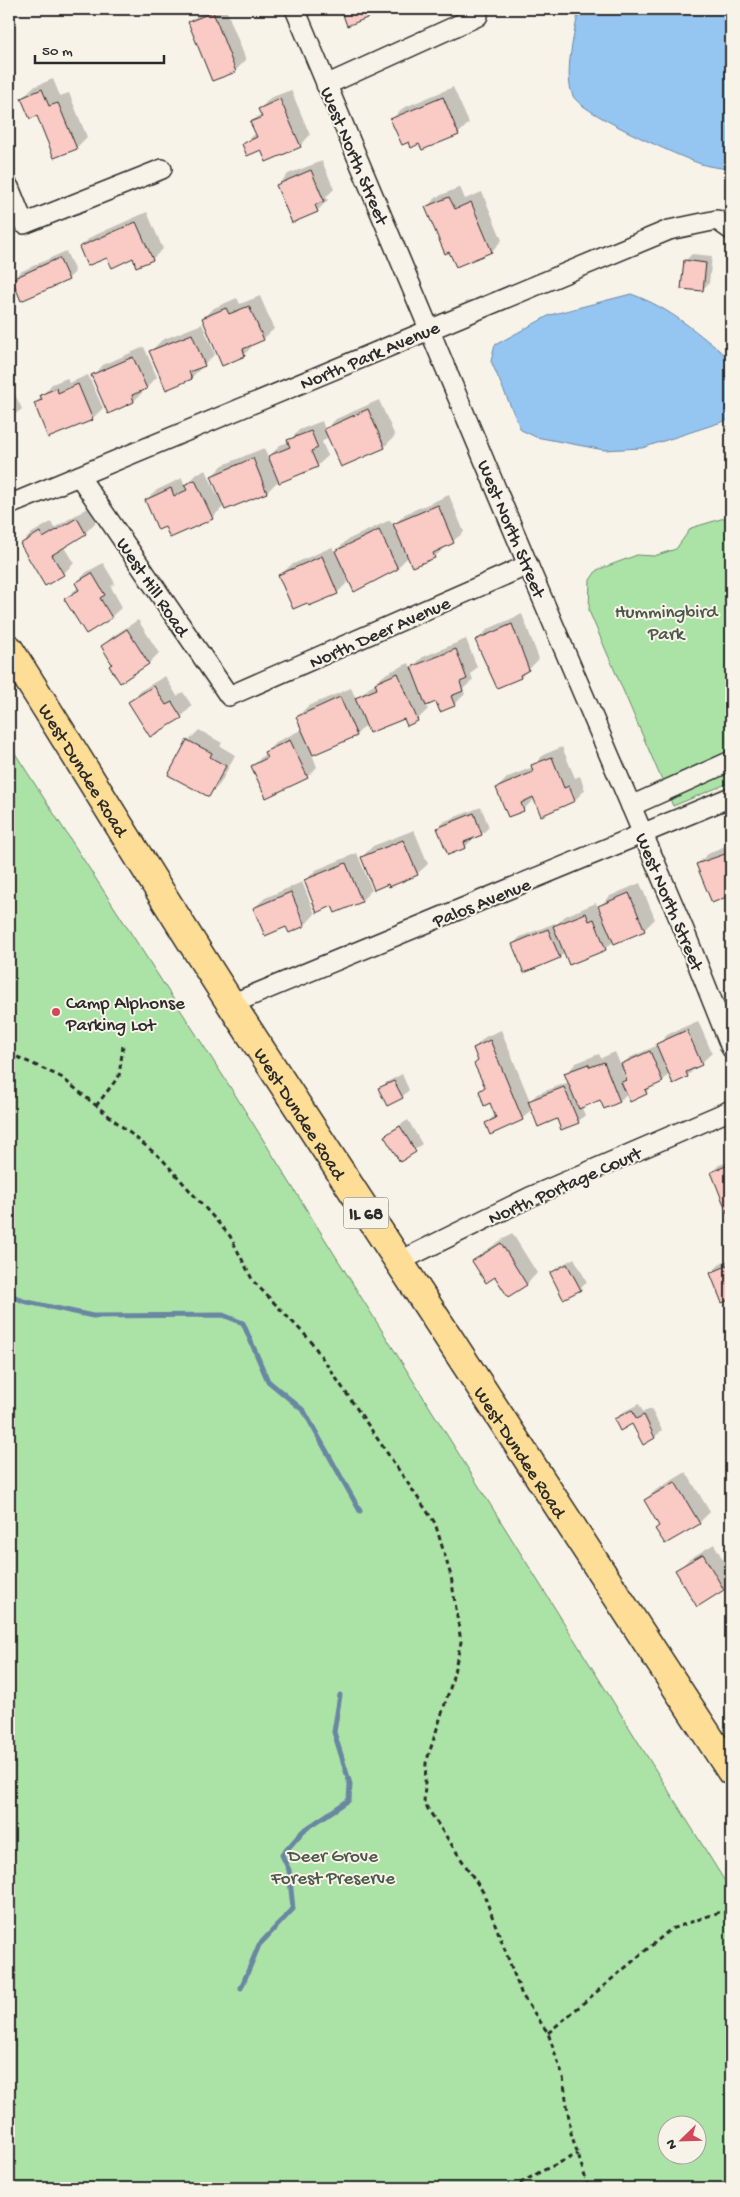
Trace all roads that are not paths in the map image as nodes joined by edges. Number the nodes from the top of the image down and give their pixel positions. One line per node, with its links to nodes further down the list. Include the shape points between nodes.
1 (295, 9): 3 (street, West North Street)
2 (478, 16): 3 (street)
3 (326, 85): 7 (street, West North Street)
4 (162, 169): 5 (street, via 24,224)
5 (9, 187)
6 (731, 230): 7 (street, North Park Avenue, via 716,220 669,230)
7 (430, 329): 8 (street, North Park Avenue); 10 (street, West North Street)
8 (79, 476): 9 (street, North Park Avenue); 12 (street, West Hill Road)
9 (9, 505)
10 (528, 565): 12 (street, North Deer Avenue); 15 (street, West North Street)
11 (9, 649): 17 (main road, West Dundee Road / IL 68)
12 (229, 696)
13 (731, 760): 15 (street)
14 (731, 797): 16 (street, Palos Avenue)
15 (631, 806): 16 (street, West North Street)
16 (643, 832): 17 (street, Palos Avenue); 18 (street, West North Street)
17 (231, 1004): 20 (main road, West Dundee Road / IL 68)
18 (731, 1048)
19 (731, 1110): 20 (street, North Portage Court, via 530,1197)
20 (398, 1262): 21 (main road, West Dundee Road / IL 68)
21 (731, 1770)

